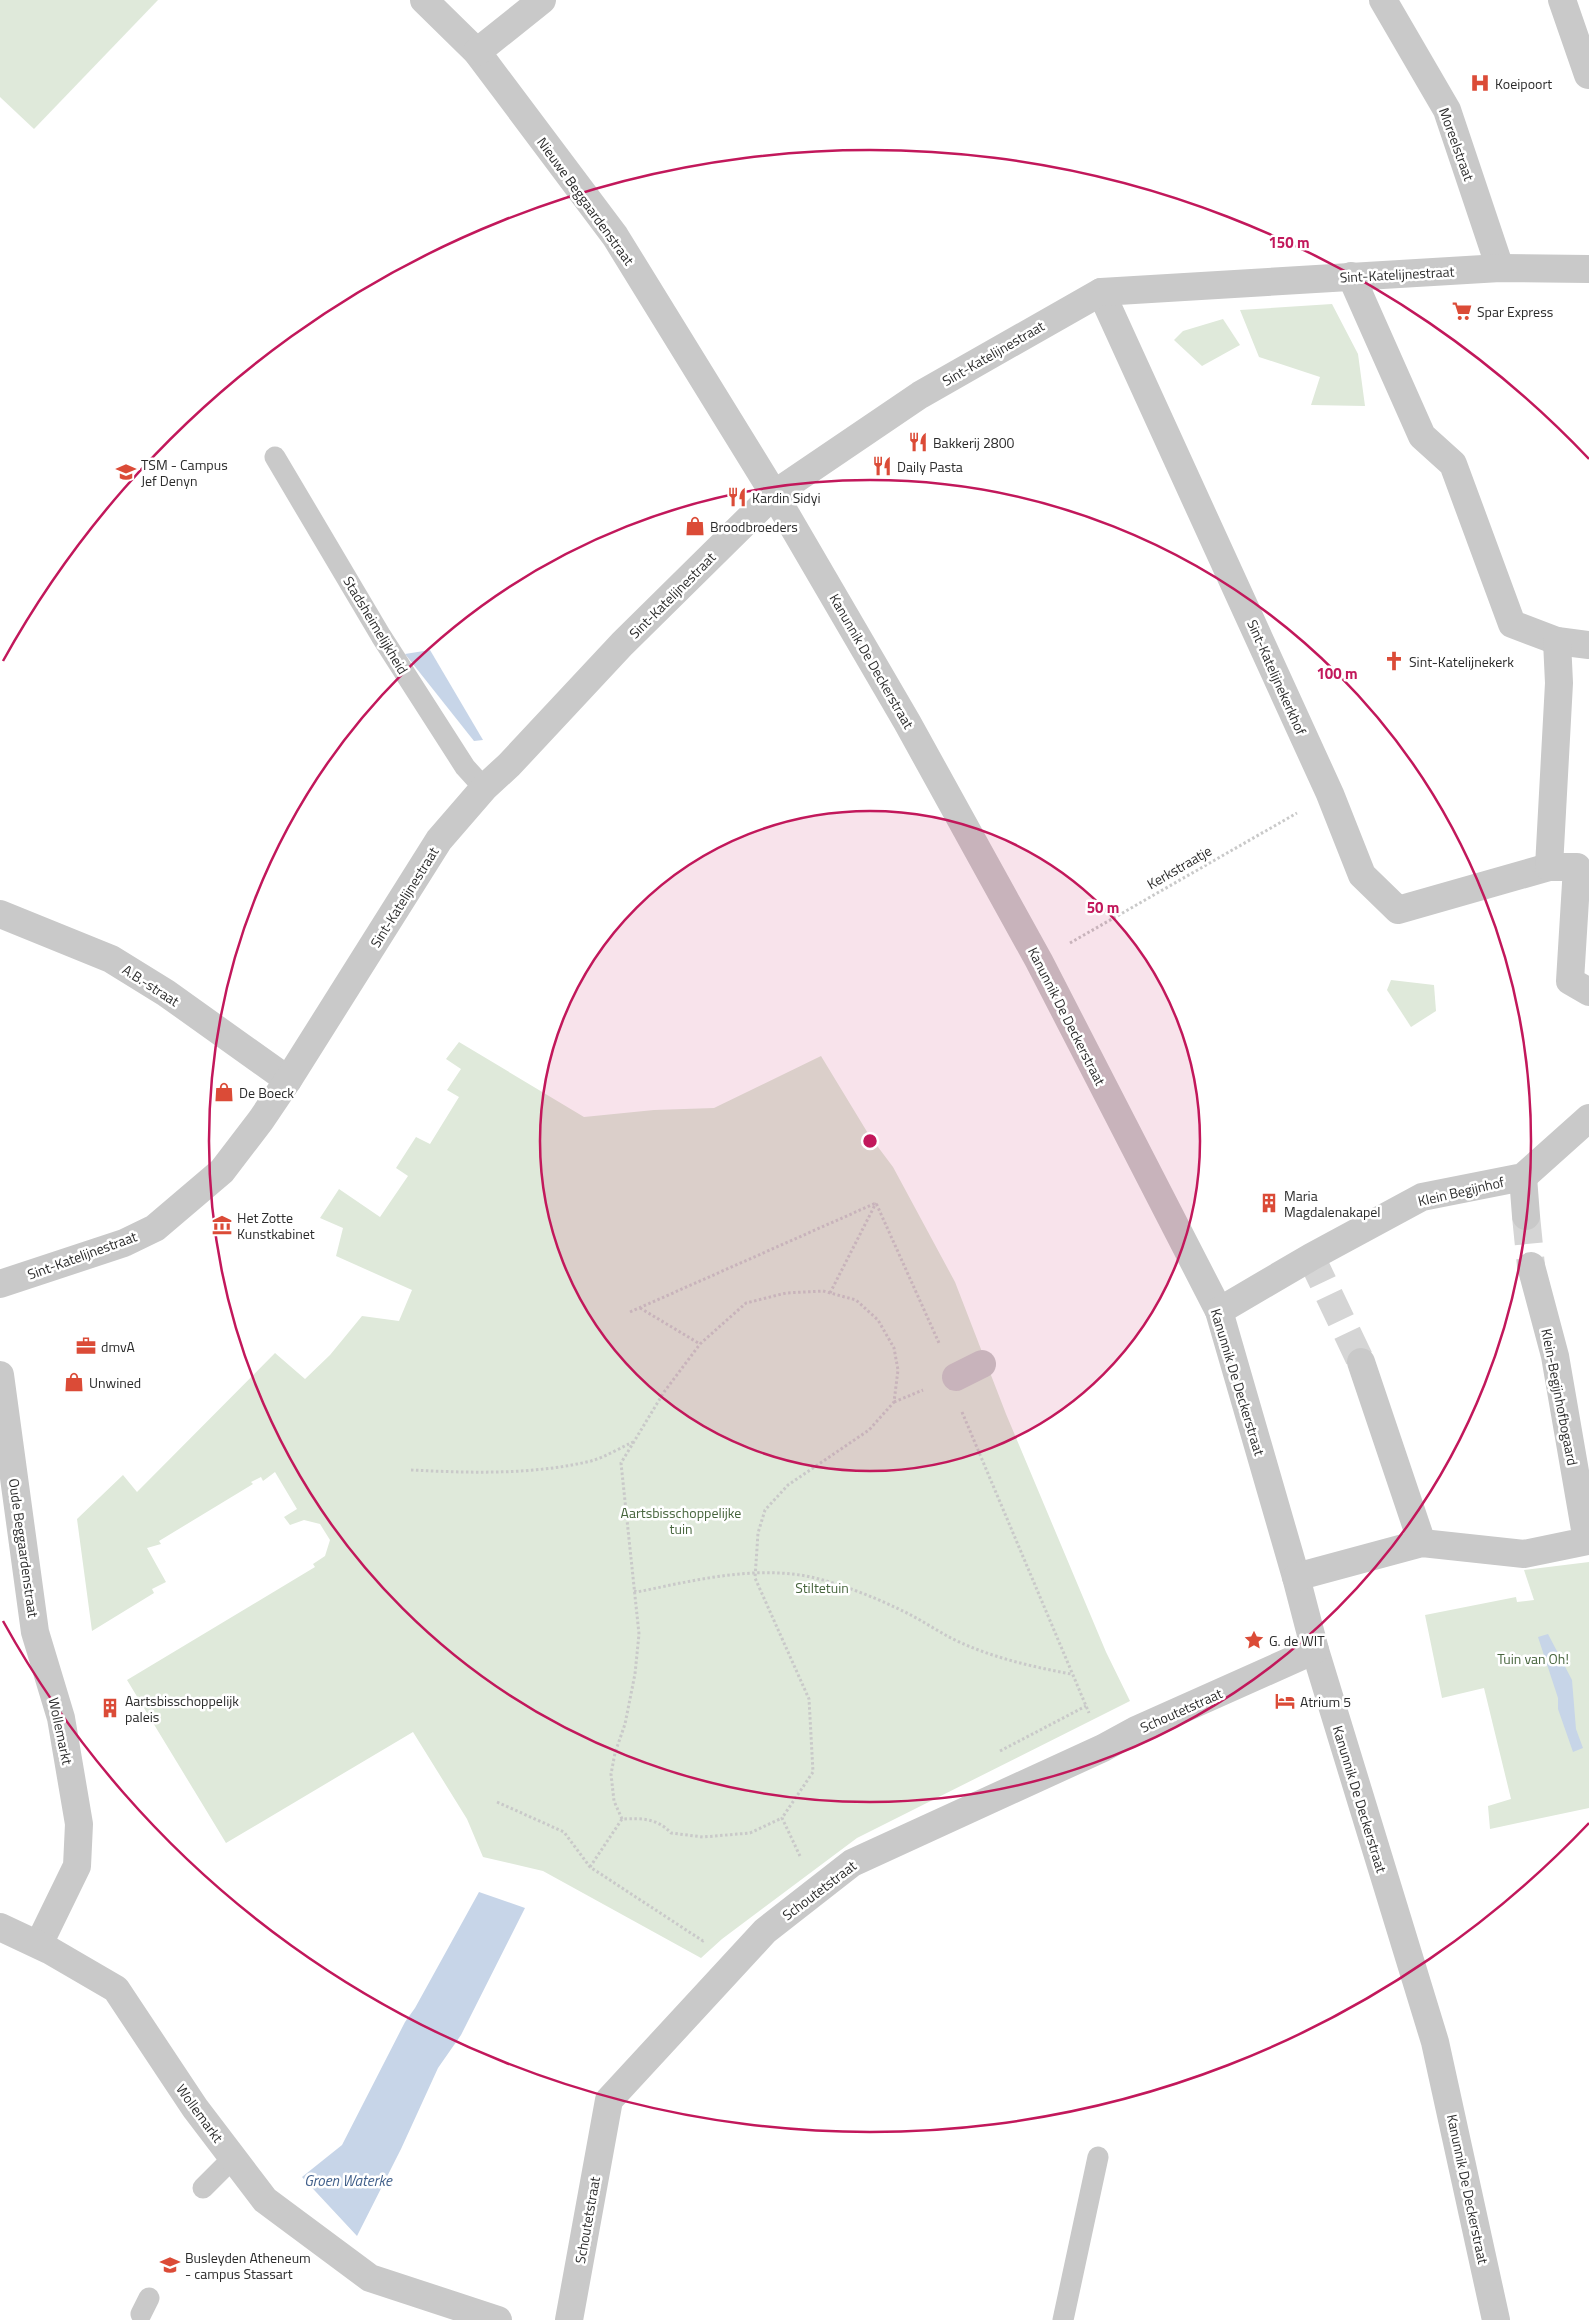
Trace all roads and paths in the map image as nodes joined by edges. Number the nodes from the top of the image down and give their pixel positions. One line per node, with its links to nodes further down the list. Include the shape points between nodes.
1 (424, 0): 5 (street, Nieuwe Beggaardenstraat)
2 (542, 0): 5 (street)
3 (1384, 0): 7 (street, Moreelstraat, via 1446,110)
4 (1562, 0): 6 (street)
5 (477, 52): 12 (street, Nieuwe Beggaardenstraat, via 615,236)
6 (1588, 75)
7 (1500, 268): 8 (street, Sint-Katelijnestraat); 9 (street, Sint-Katelijnestraat)
8 (1589, 269)
9 (1351, 276): 10 (street, Sint-Katelijnestraat); 13 (street, via 1422,436 1453,464 1512,624)
10 (1100, 292): 12 (street, Sint-Katelijnestraat, via 920,394); 16 (street, Sint-Katelijnekerkhof)
11 (274, 457): 15 (lane, Stadsheimelijkheid, via 381,636 465,767)
12 (774, 494): 15 (street, Sint-Katelijnestraat, via 622,644); 19 (street, Kanunnik De Deckerstraat, via 908,722)
13 (1557, 640): 14 (street); 17 (street, via 1559,683)
14 (1589, 645)
15 (484, 788): 21 (street, Sint-Katelijnestraat, via 439,840)
16 (1330, 794): 17 (street, Sint-Katelijnekerkhof, via 1362,875 1398,910); 19 (path, Kerkstraatje)
17 (1549, 867): 20 (street, Sint-Katelijnekerkhof, via 1578,867)
18 (0, 914): 21 (street, A.B.-straat, via 111,959 166,993)
19 (1039, 960): 30 (street, Kanunnik De Deckerstraat)
20 (1580, 986)
21 (288, 1080): 27 (street, Sint-Katelijnestraat, via 222,1171 155,1228 124,1243)
22 (1589, 1118): 23 (street, Klein Begijnhof)
23 (1523, 1177): 25 (street); 30 (street, Klein Begijnhof, via 1422,1197)
24 (876, 1203): 28 (path); 29 (path); 33 (path)
25 (1526, 1216)
26 (1531, 1266): 43 (street, Klein-Begijnhofbogaard, via 1554,1356 1587,1541 1524,1554)
27 (0, 1284)
28 (830, 1293): 32 (path, via 786,1293 746,1303); 39 (path, via 856,1300 878,1320 894,1348 898,1370)
29 (639, 1307): 31 (path); 32 (path)
30 (1219, 1311): 45 (street, Kanunnik De Deckerstraat)
31 (630, 1312)
32 (700, 1344): 41 (path, via 664,1392)
33 (940, 1345)
34 (1360, 1362): 43 (street)
35 (982, 1364): 37 (street)
36 (0, 1375): 47 (street, Oude Beggaardenstraat)
37 (956, 1377)
38 (926, 1390): 39 (path)
39 (894, 1402): 44 (path, via 870,1430 788,1485 766,1510 758,1533)
40 (961, 1410): 49 (path)
41 (634, 1442): 42 (path, via 593,1460 554,1467 462,1472); 46 (path, via 621,1463)
42 (411, 1470)
43 (1422, 1543): 45 (street, Klein-Begijnhofbogaard)
44 (756, 1572): 46 (path); 49 (path, via 805,1576 842,1585 989,1654 1023,1665); 54 (path, via 755,1578 809,1700 813,1772)
45 (1296, 1577): 48 (street, Kanunnik De Deckerstraat)
46 (634, 1591): 55 (path, via 639,1634 635,1674 612,1774 614,1801)
47 (35, 1632): 60 (street, Wollemarkt, via 61,1718 79,1824 77,1866)
48 (1314, 1650): 52 (street, Schoutetstraat); 67 (street, Kanunnik De Deckerstraat, via 1435,2042)
49 (1071, 1674): 50 (path)
50 (1086, 1706): 51 (path); 52 (path)
51 (1053, 1724)
52 (1103, 1748): 65 (street, Schoutetstraat, via 852,1863 765,1931 609,2100)
53 (497, 1802): 57 (path, via 564,1832)
54 (782, 1818): 55 (path, via 750,1834 703,1837 670,1833 663,1825 643,1818); 56 (path, via 802,1860)
55 (622, 1819): 57 (path)
56 (808, 1855)
57 (590, 1867): 59 (path, via 703,1941)
58 (0, 1928): 60 (street, Wollemarkt)
59 (711, 1934)
60 (39, 1944): 62 (street, Wollemarkt, via 116,1989 195,2108)
61 (1098, 2157): 66 (lane)
62 (233, 2158): 63 (lane); 64 (street, Wollemarkt, via 265,2200 370,2278)
63 (203, 2188)
64 (498, 2320)
65 (568, 2320)
66 (1063, 2320)
67 (1496, 2320)

